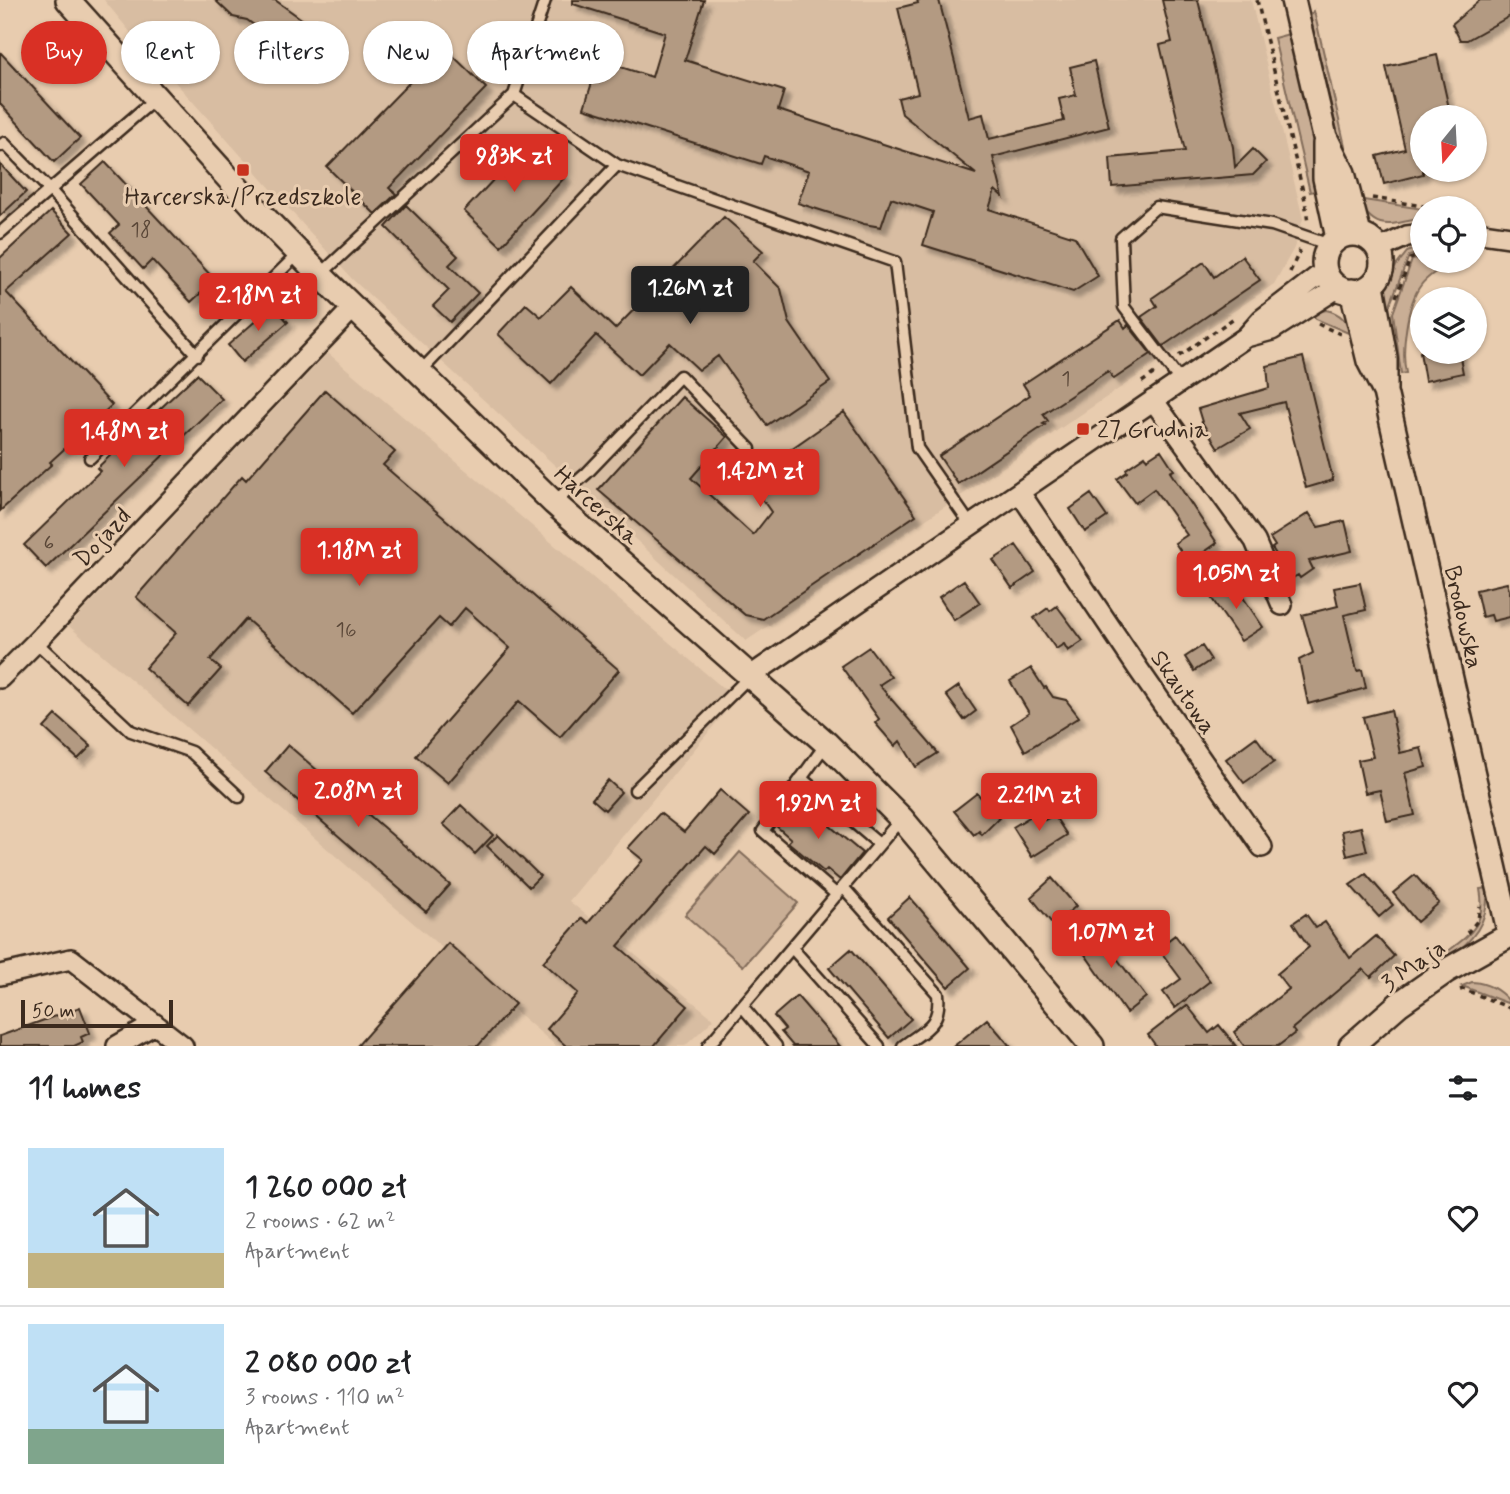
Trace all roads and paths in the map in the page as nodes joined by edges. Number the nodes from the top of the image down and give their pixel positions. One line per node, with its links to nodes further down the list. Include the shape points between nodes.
1 (68, 0): 6 (street, Harcerska)
2 (545, 0): 5 (lane)
3 (1257, 0): 14 (path, via 1305,200 1308,221)
4 (1293, 0): 17 (street, via 1325,137 1343,173)
5 (514, 96): 8 (lane); 22 (lane)
6 (156, 98): 9 (lane); 19 (street, Harcerska)
7 (0, 146): 9 (lane, via 4,143)
8 (617, 165): 31 (lane); 39 (lane, via 895,262 917,448)
9 (49, 189): 12 (lane); 29 (lane)
10 (1360, 197): 11 (path)
11 (1410, 204)
12 (0, 233)
13 (1487, 234): 16 (street)
14 (1304, 236): 17 (lane); 21 (path); 30 (lane, via 1272,225 1156,207 1121,238 1124,307)
15 (1410, 236): 18 (street)
16 (1510, 237)
17 (1342, 239): 18 (street, via 1370,238); 23 (street, via 1324,260)
18 (1379, 249): 23 (street, via 1380,275)
19 (298, 253): 22 (street, Harcerska); 29 (lane)
20 (1410, 259): 24 (path)
21 (1289, 274)
22 (320, 275): 25 (street, Harcerska)
23 (1347, 284): 32 (street, via 1262,318 1246,337); 54 (street, Brodowska, via 1385,358 1385,392)
24 (1394, 302)
25 (353, 307): 31 (street, Harcerska); 41 (street, Dojazd)
26 (1241, 314): 30 (path)
27 (1308, 320): 28 (path)
28 (1346, 337)
29 (197, 355): 36 (lane)
30 (1167, 364): 32 (lane); 33 (path)
31 (419, 372): 38 (street, Harcerska)
32 (1181, 382): 34 (street)
33 (1134, 387)
34 (1153, 400): 37 (street); 40 (street, via 1255,541)
35 (750, 449): 38 (lane, via 680,376)
36 (90, 458)
37 (1020, 493): 39 (street); 50 (street, Skautowa)
38 (554, 503): 42 (street, Harcerska)
39 (972, 527): 42 (street)
40 (1282, 605)
41 (36, 642): 43 (street, Dojazd); 47 (lane, via 131,731 191,752)
42 (749, 677): 44 (street, Harcerska); 46 (lane)
43 (0, 678)
44 (826, 743): 45 (lane); 48 (street, Harcerska)
45 (802, 778): 49 (lane); 51 (lane, via 763,831)
46 (635, 790)
47 (239, 797)
48 (902, 819): 49 (lane); 67 (street, Harcerska)
49 (879, 844): 51 (lane)
50 (1262, 847)
51 (840, 891): 55 (lane); 66 (lane, via 938,994 939,1010 930,1026)
52 (1480, 899): 53 (path, via 1478,919)
53 (1463, 936)
54 (1510, 936): 68 (street, 3 Maja, via 1446,971)
55 (792, 948): 58 (lane); 65 (lane)
56 (0, 975): 60 (street, via 71,959)
57 (1457, 990): 59 (path)
58 (742, 1006): 63 (lane); 64 (lane)
59 (1510, 1008)
60 (155, 1024): 61 (street); 62 (street)
61 (117, 1046)
62 (183, 1046)
63 (708, 1046)
64 (776, 1046)
65 (878, 1046)
66 (903, 1046)
67 (1092, 1046)
68 (1351, 1046)

